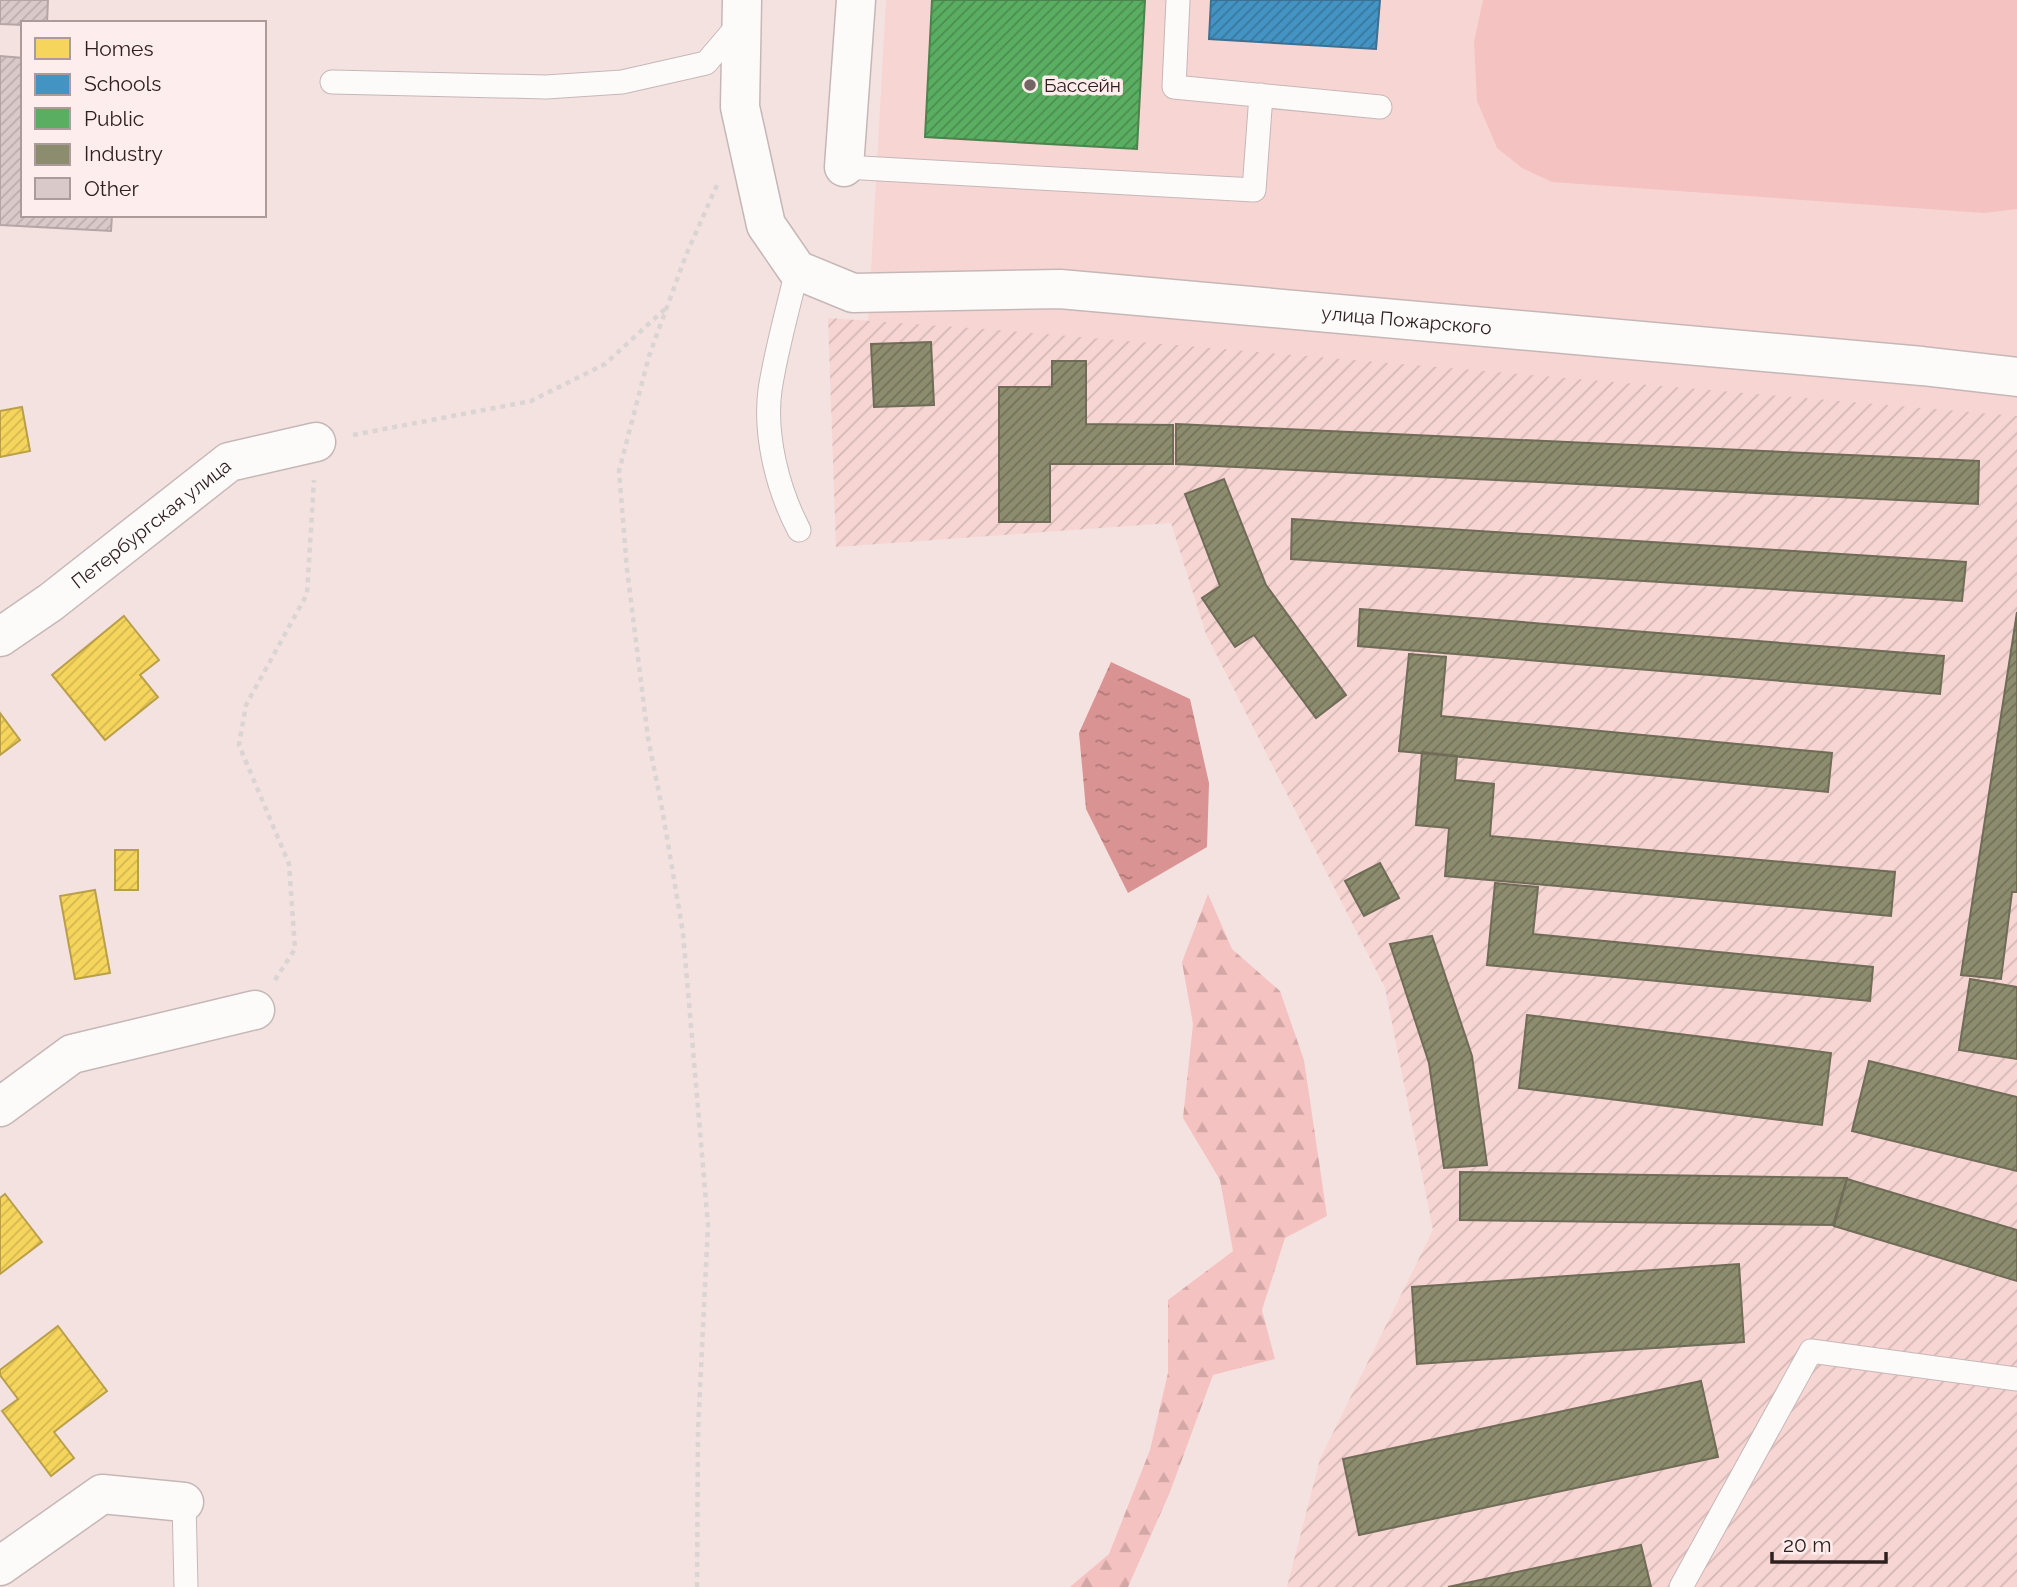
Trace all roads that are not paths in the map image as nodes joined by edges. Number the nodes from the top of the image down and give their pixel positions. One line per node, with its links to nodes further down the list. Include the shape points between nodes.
1 (856, 0): 7 (street)
2 (1178, 0): 5 (lane, via 1174,87)
3 (741, 12): 4 (lane, via 706,63 622,82 546,87); 8 (street, via 740,107 766,225)
4 (332, 82)
5 (1261, 95): 6 (lane); 7 (lane, via 1254,190)
6 (1380, 107)
7 (844, 167)
8 (797, 270): 9 (street, улица Пожарского, via 853,293 1060,289); 11 (lane, via 770,392 770,442 788,508)
9 (2017, 377)
10 (316, 442): 12 (street, Петербургская улица, via 229,462)
11 (799, 530)
12 (0, 638)
13 (254, 1010): 14 (street, via 72,1054)
14 (0, 1107)
15 (2017, 1379): 19 (lane, via 1811,1352)
16 (184, 1502): 17 (street, via 102,1494); 18 (lane)
17 (0, 1566)
18 (186, 1587)
19 (1681, 1587)

